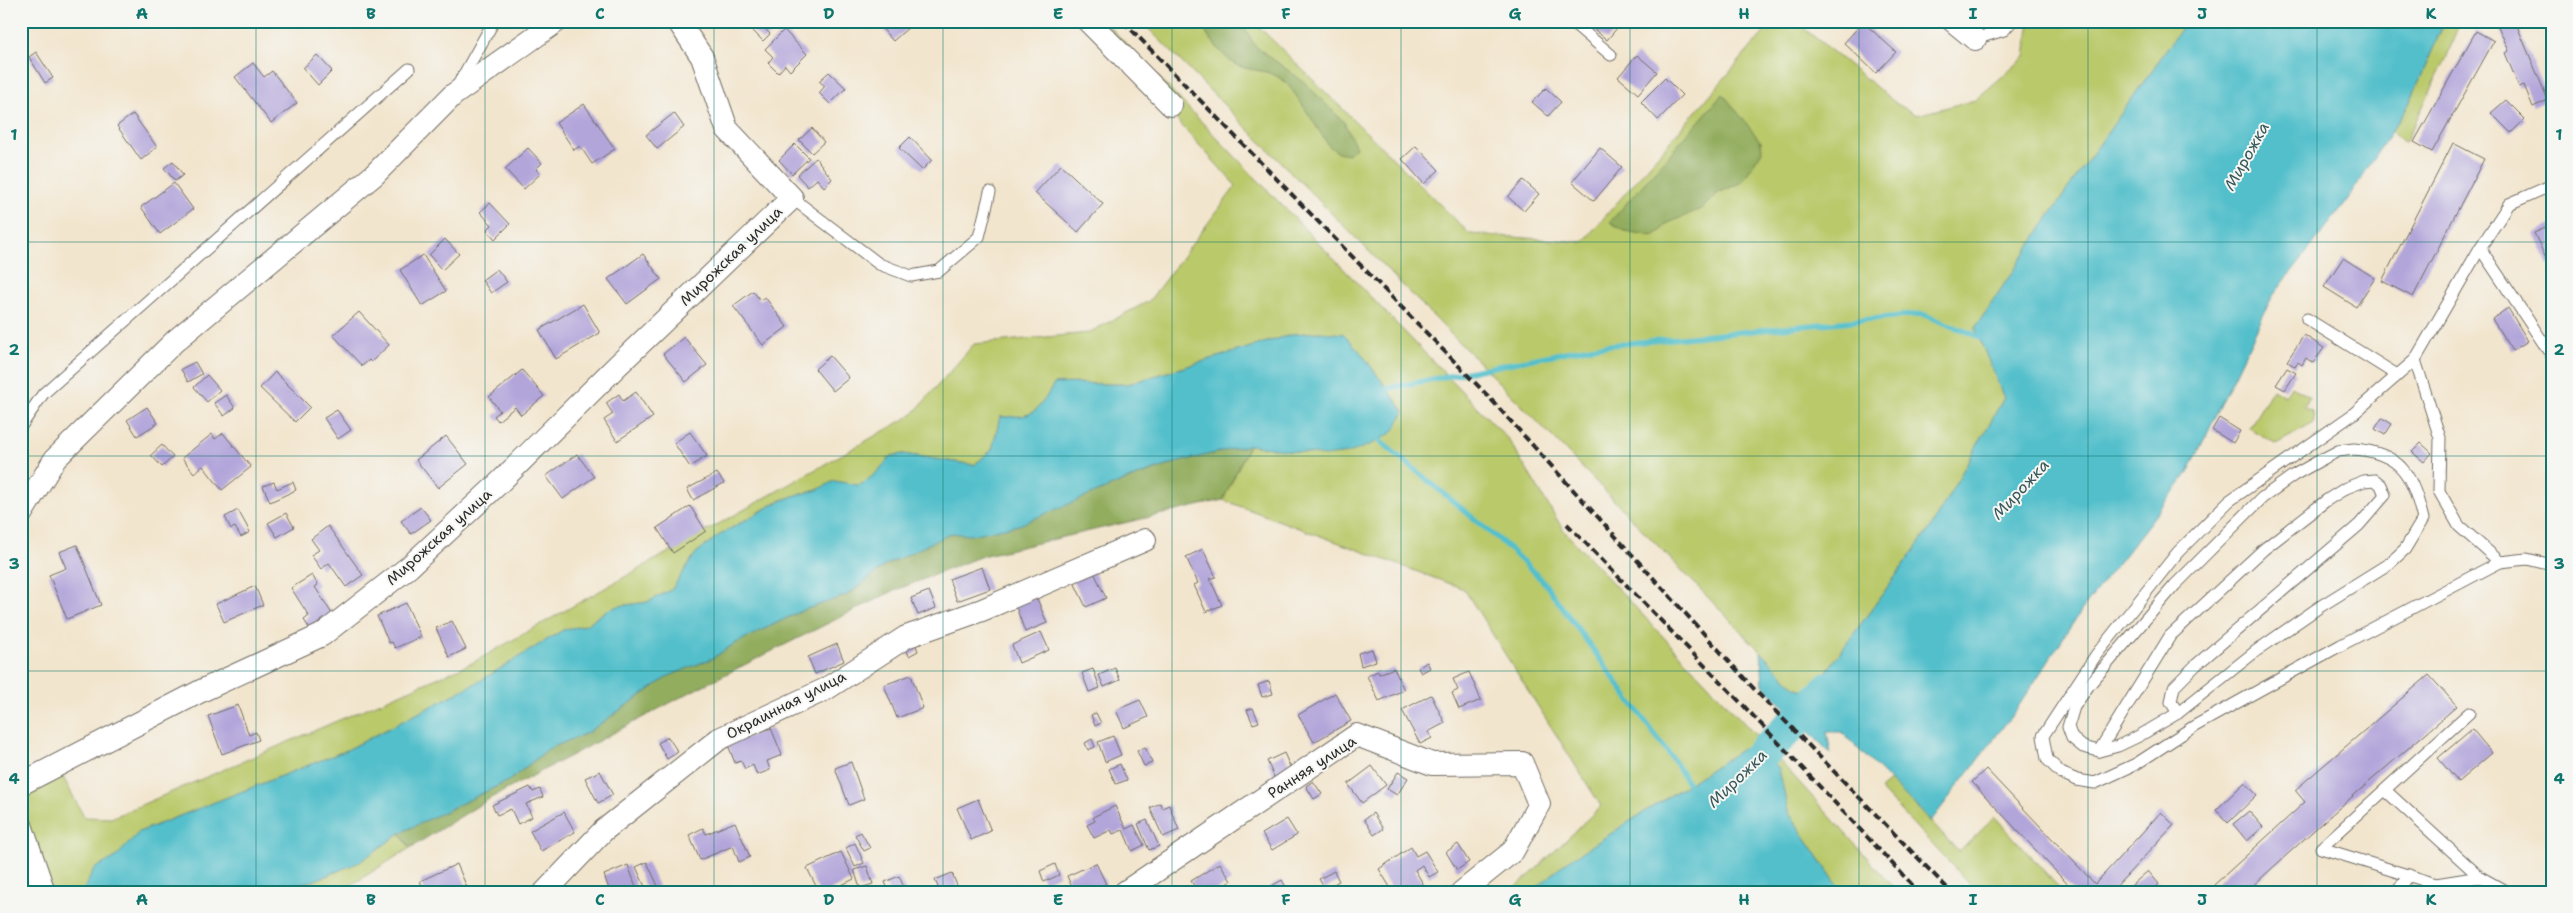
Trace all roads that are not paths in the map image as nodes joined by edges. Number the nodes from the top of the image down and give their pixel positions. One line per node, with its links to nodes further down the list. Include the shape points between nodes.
1 (494, 21): 11 (lane)
2 (557, 21): 11 (street)
3 (678, 21): 15 (street, via 702,57 727,129)
4 (1088, 21): 12 (street)
5 (1571, 21): 9 (lane)
6 (1953, 21): 8 (street)
7 (2012, 21): 8 (lane, via 2004,30)
8 (1975, 39)
9 (1611, 56)
10 (409, 69): 21 (lane, via 43,394)
11 (453, 95): 22 (street, via 374,175 175,341 55,459)
12 (1170, 105)
13 (2552, 185): 16 (lane, via 2509,204)
14 (990, 192): 15 (lane, via 980,237 939,271 911,276 879,264)
15 (792, 198): 29 (street, Мирожская улица, via 409,567 322,635 201,691)
16 (2480, 248): 18 (lane); 19 (lane)
17 (2307, 319): 20 (lane)
18 (2552, 356)
19 (2415, 360): 20 (lane); 24 (lane, via 2440,438 2439,491 2459,526)
20 (2397, 375): 24 (lane, via 2352,415 2229,501 2178,552 2096,655 2043,736 2047,759 2061,773 2095,783 2136,764 2193,727)
21 (21, 426)
22 (21, 514)
23 (1145, 540): 35 (street, Окраинная улица, via 982,610 906,637 826,689 719,739 603,831)
24 (2500, 562): 25 (lane, via 2527,559)
25 (2552, 565)
26 (2178, 713): 28 (lane, via 2139,736); 28 (lane, via 2171,702 2174,687 2359,526 2382,501 2385,495 2381,485 2375,480 2364,481 2327,500 2264,549 2170,636); 28 (lane, via 2256,651 2321,606 2371,577 2405,549 2423,520 2409,477 2393,460 2374,451 2338,451 2294,475 2256,505 2175,585 2074,707 2068,727 2072,738 2083,747)
27 (2469, 714): 30 (lane)
28 (2098, 752)
29 (21, 784)
30 (2385, 790): 32 (lane, via 2321,848); 33 (lane)
31 (21, 825): 34 (street)
32 (2409, 876): 33 (lane, via 2436,884); 38 (lane)
33 (2480, 877): 39 (lane)
34 (44, 892)
35 (545, 892)
36 (1125, 892): 37 (street, Ранняя улица, via 1357,735 1432,764 1522,763 1539,804 1513,851)
37 (1462, 892)
38 (2397, 892)
39 (2507, 892)

